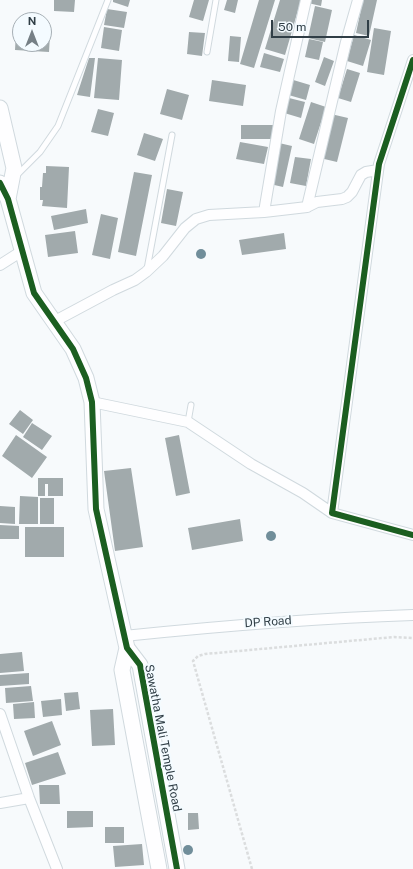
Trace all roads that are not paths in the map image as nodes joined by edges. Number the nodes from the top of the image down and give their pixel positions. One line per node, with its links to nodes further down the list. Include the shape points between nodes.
1 (108, 0): 10 (lane, via 58,126 40,152)
2 (216, 0): 5 (lane)
3 (306, 0): 12 (street, via 281,111)
4 (358, 0): 11 (street)
5 (207, 52)
6 (413, 60): 9 (street)
7 (0, 108): 10 (street, Sawatha Mali Temple Road, via 14,168)
8 (172, 135): 15 (lane)
9 (378, 170): 11 (street, via 361,175 352,192 342,199); 20 (street)
10 (6, 182): 13 (street, Sawatha Mali Temple Road)
11 (307, 206): 12 (street)
12 (264, 212): 15 (street, via 208,215 196,219)
13 (22, 251): 14 (street); 16 (street, Sawatha Mali Temple Road, via 34,293)
14 (0, 266)
15 (146, 272): 16 (street)
16 (55, 321): 17 (street, Sawatha Mali Temple Road, via 73,349 86,378)
17 (92, 402): 19 (street); 23 (street, Sawatha Mali Temple Road, via 96,509)
18 (191, 405): 19 (lane)
19 (188, 422): 20 (street)
20 (332, 513): 21 (street)
21 (413, 535)
22 (413, 615): 23 (street, DP Road, via 242,624)
23 (126, 642): 28 (street, Sawatha Mali Temple Road, via 122,670); 29 (street, Sawatha Mali Temple Road, via 140,665)
24 (0, 715): 25 (street)
25 (29, 798): 26 (street); 27 (street)
26 (0, 802)
27 (57, 869)
28 (159, 869)
29 (177, 869)

